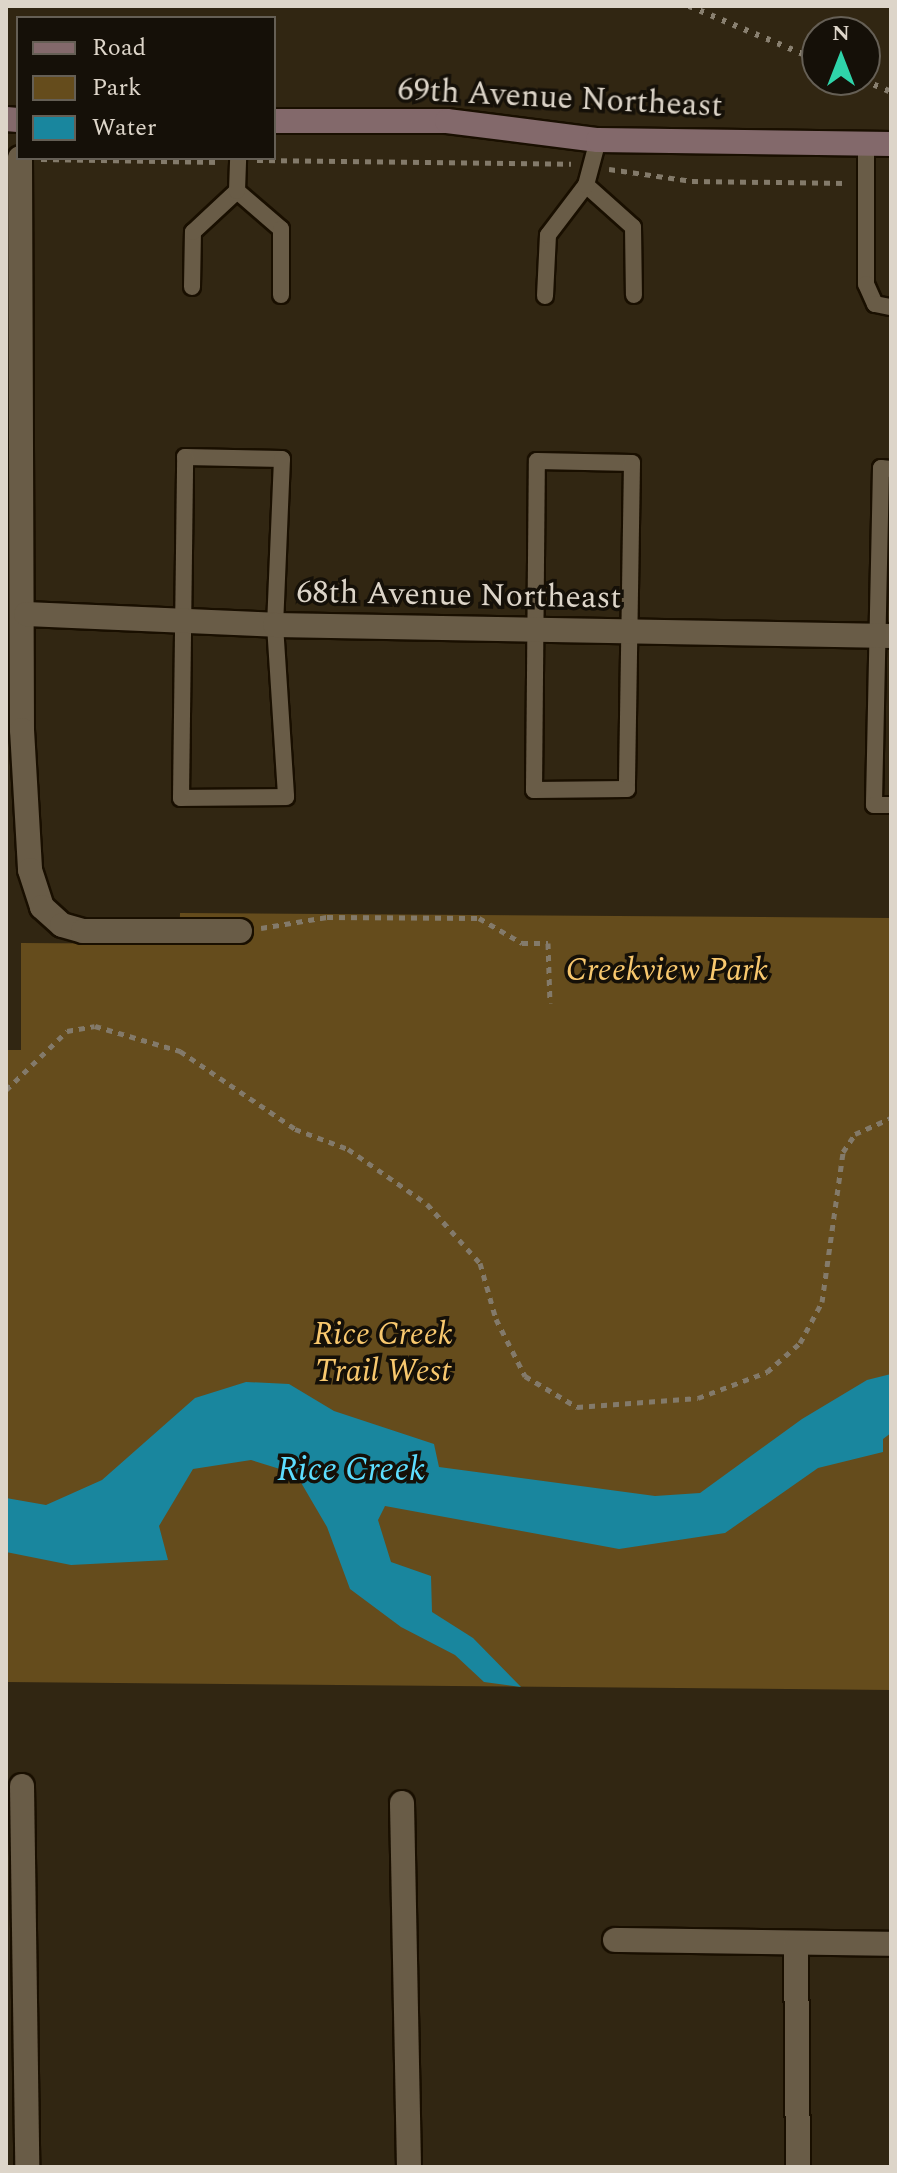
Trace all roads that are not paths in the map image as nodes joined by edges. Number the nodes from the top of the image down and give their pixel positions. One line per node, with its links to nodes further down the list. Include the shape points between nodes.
1 (276, 121): 2 (street, 69th Avenue Northeast, via 447,121)
2 (598, 140): 3 (street, 69th Avenue Northeast); 7 (lane)
3 (866, 144): 4 (street, 69th Avenue Northeast); 13 (lane, via 866,284 875,304)
4 (891, 144)
5 (29, 160): 14 (street)
6 (238, 160): 8 (lane)
7 (586, 185): 11 (lane, via 633,227); 12 (lane, via 548,235)
8 (237, 191): 9 (lane, via 193,232); 10 (lane, via 281,229)
9 (192, 287)
10 (281, 295)
11 (634, 295)
12 (545, 296)
13 (891, 307)
14 (14, 326): 16 (street)
15 (891, 469): 21 (lane, via 881,468)
16 (26, 614): 17 (street, 68th Avenue Northeast); 22 (street)
17 (182, 621): 18 (street, 68th Avenue Northeast); 18 (lane, via 185,457 282,459); 18 (lane, via 181,798 286,797)
18 (275, 625): 19 (street, 68th Avenue Northeast)
19 (534, 627): 20 (street, 68th Avenue Northeast); 20 (lane, via 534,790 627,789); 20 (lane, via 537,461 632,463)
20 (625, 630): 21 (street, 68th Avenue Northeast)
21 (884, 636): 23 (lane, via 874,805)
22 (14, 730): 24 (street, via 30,870 42,907 62,925 83,931)
23 (891, 805)
24 (240, 931)
25 (22, 1786): 27 (street)
26 (402, 1803): 32 (street)
27 (15, 1890): 31 (street)
28 (615, 1940): 29 (street)
29 (796, 1943): 30 (street); 33 (street)
30 (891, 1944)
31 (27, 2167)
32 (409, 2167)
33 (798, 2167)

